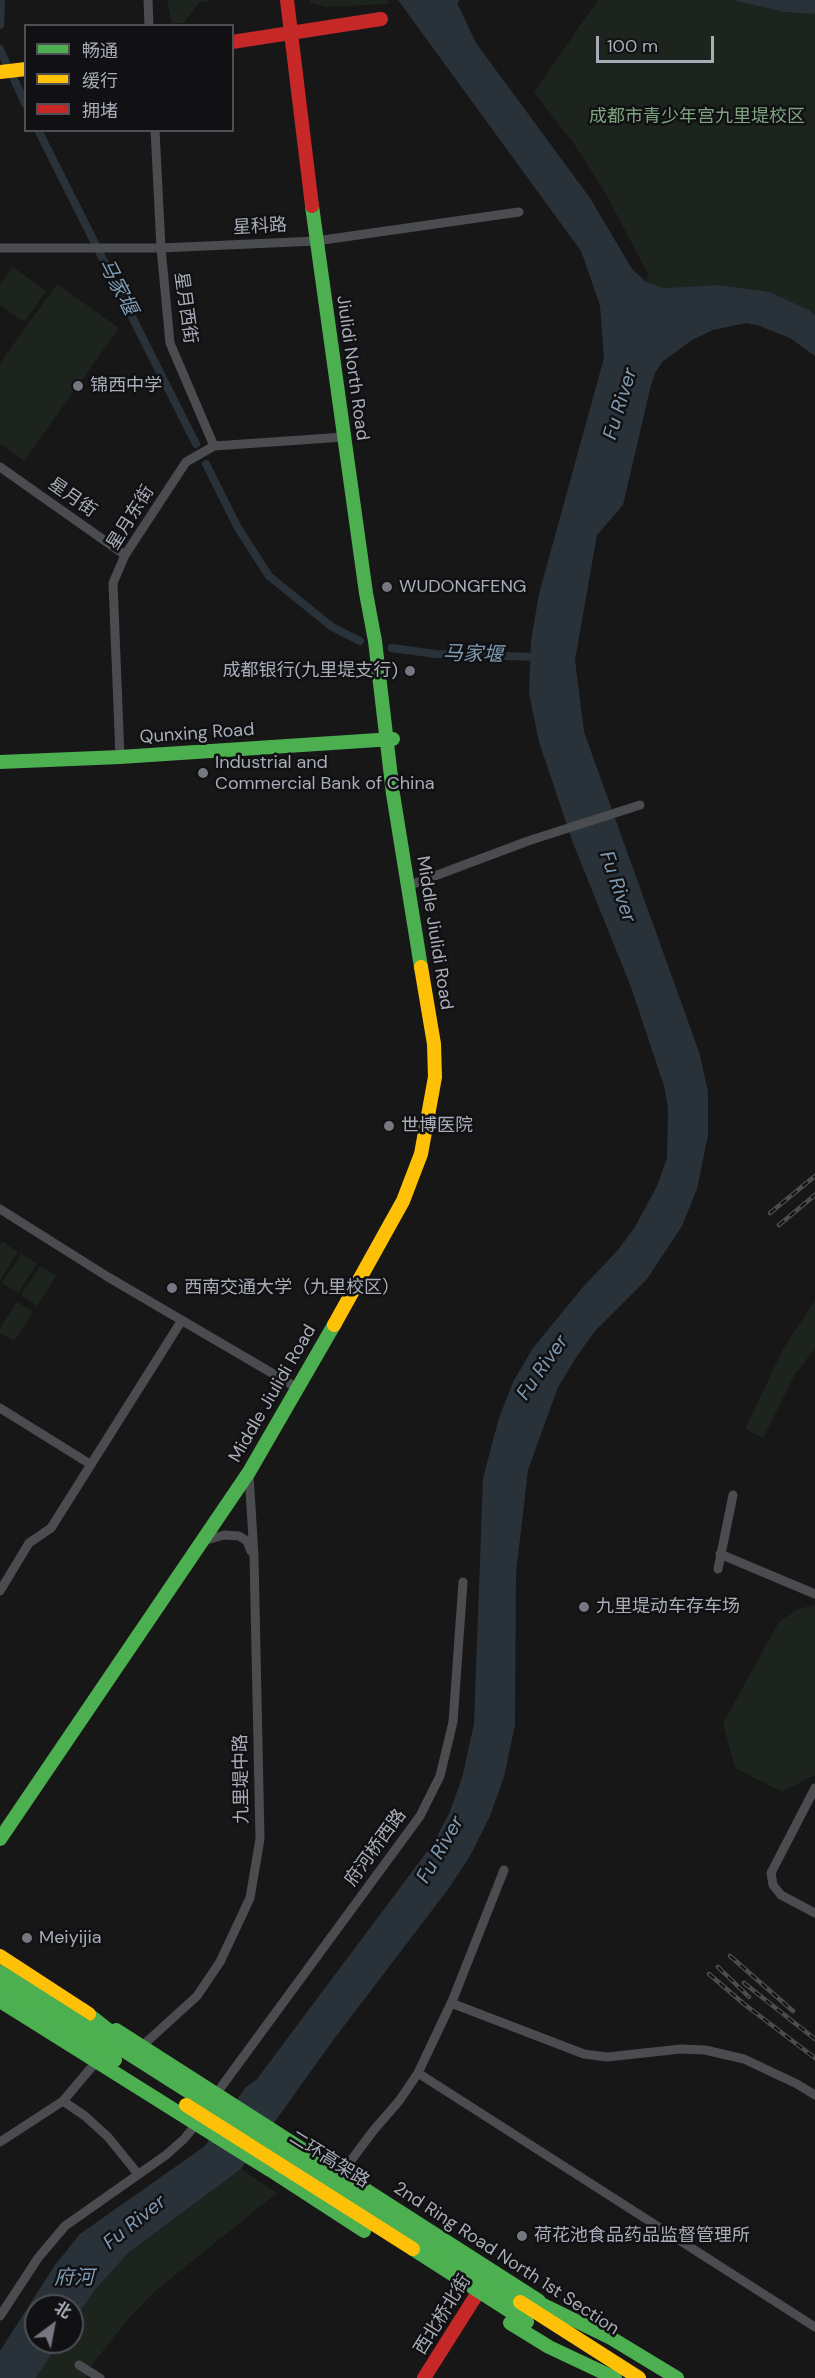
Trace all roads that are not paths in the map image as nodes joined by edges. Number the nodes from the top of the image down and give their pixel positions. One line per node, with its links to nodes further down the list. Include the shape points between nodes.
1 (148, 0): 3 (street)
2 (287, 0): 4 (main road, Jiulidi North Road)
3 (149, 24)
4 (289, 33): 4 (main road, via 346,24 381,19 363,14 299,22); 5 (main road); 10 (main road, Jiulidi North Road)
5 (234, 42)
6 (24, 69): 7 (main road)
7 (0, 72)
8 (154, 132): 12 (street, 星月西街)
9 (519, 212): 10 (street, 星科路)
10 (316, 241): 12 (street, 星科路); 13 (main road, Jiulidi North Road)
11 (0, 248): 12 (street, 星科路)
12 (161, 248): 14 (street, 星月西街, via 170,343)
13 (344, 437): 14 (street, 星月东街); 17 (main road, Jiulidi North Road)
14 (214, 447): 16 (street, 星月东街, via 186,462)
15 (0, 467): 16 (street, 星月街)
16 (125, 555): 18 (street, 星月东街, via 113,583)
17 (391, 740): 18 (main road, Qunxing Road); 21 (main road, Middle Jiulidi Road)
18 (120, 758): 19 (main road, Qunxing Road)
19 (0, 762)
20 (637, 805): 21 (street)
21 (408, 886): 24 (main road, Middle Jiulidi Road, via 434,1044 435,1077 427,1130 403,1201)
22 (0, 1209): 23 (street)
23 (182, 1320): 24 (street); 26 (street)
24 (299, 1389): 27 (main road, Middle Jiulidi Road)
25 (0, 1408): 26 (street)
26 (90, 1464): 34 (street, via 51,1528 29,1543)
27 (249, 1472): 29 (main road, Middle Jiulidi Road); 31 (street, 九里堤中路)
28 (734, 1495): 30 (street)
29 (202, 1541): 31 (street, via 239,1536 247,1541); 37 (main road, Middle Jiulidi Road)
30 (720, 1554): 32 (street); 35 (street)
31 (254, 1556): 46 (street, 九里堤中路, via 260,1839 250,1898 220,1962 197,1996)
32 (718, 1569)
33 (463, 1582): 50 (street, 府河桥西路, via 453,1722 440,1776 420,1816)
34 (0, 1591)
35 (815, 1594)
36 (815, 1788): 39 (street, via 771,1873 773,1886 781,1895)
37 (0, 1839)
38 (504, 1870): 44 (street)
39 (815, 1913)
40 (0, 1956): 45 (main road, 2nd Ring Road North 1st Section)
41 (0, 1972): 58 (main road, 二环高架路, bridge)
42 (0, 1987): 66 (main road, 二环高架路, bridge)
43 (0, 2001): 47 (main road)
44 (451, 2003): 48 (street); 49 (street, via 584,2054 607,2057 681,2049 744,2059)
45 (83, 2010): 46 (main road, 2nd Ring Road North 1st Section); 58 (main road, bridge, via 111,2033 423,2235)
46 (141, 2047): 50 (main road, 2nd Ring Road North 1st Section)
47 (96, 2062): 51 (street); 52 (main road)
48 (418, 2073): 56 (street); 61 (street)
49 (815, 2095)
50 (219, 2096): 56 (main road, 2nd Ring Road North 1st Section)
51 (63, 2101): 53 (street); 55 (street, via 108,2138)
52 (199, 2124): 54 (main road); 55 (street, via 166,2155)
53 (0, 2142)
54 (261, 2164): 59 (main road); 66 (main road, bridge, via 549,2347)
55 (138, 2174): 60 (street, via 65,2226 32,2266)
56 (341, 2174): 57 (main road, 2nd Ring Road North 1st Section)
57 (492, 2271): 59 (main road, 西北桥北街); 68 (main road, 2nd Ring Road North 1st Section)
58 (475, 2274): 67 (main road, 二环高架路, bridge); 69 (main road, bridge, via 611,2338)
59 (476, 2296): 64 (main road, 西北桥北街); 65 (main road)
60 (0, 2316)
61 (815, 2327)
62 (79, 2365): 63 (street)
63 (100, 2378)
64 (424, 2378)
65 (606, 2378)
66 (616, 2378)
67 (639, 2378)
68 (660, 2378)
69 (677, 2378)

